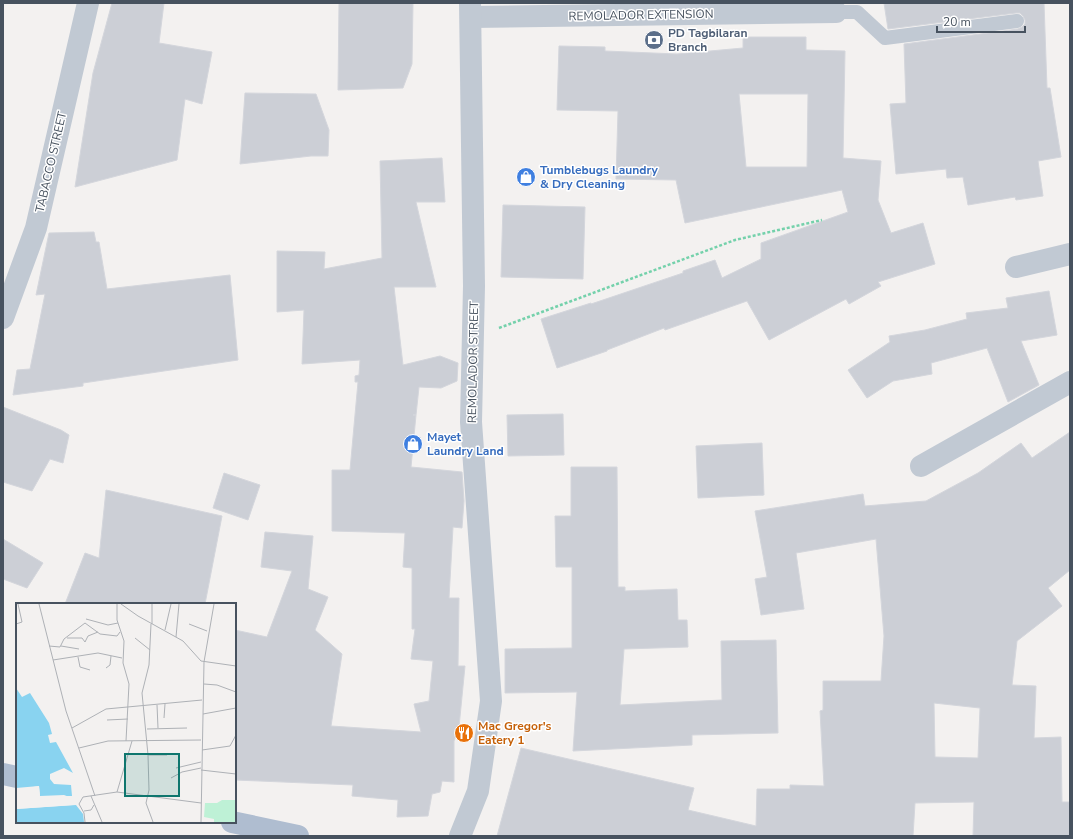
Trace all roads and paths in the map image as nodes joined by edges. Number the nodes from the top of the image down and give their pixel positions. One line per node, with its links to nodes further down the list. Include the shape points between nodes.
1 (88, 3): 8 (street, TABACCO STREET, via 36,228)
2 (470, 10): 3 (street, REMOLADOR EXTENSION); 9 (street, REMOLADOR STREET)
3 (836, 12): 4 (lane, via 857,12 885,38)
4 (1017, 21)
5 (822, 220): 9 (path, via 735,240)
6 (1070, 254): 7 (street)
7 (1016, 267)
8 (3, 318)
9 (473, 338): 16 (street, REMOLADOR STREET, via 471,422 491,701 478,791)
10 (1070, 382): 11 (street)
11 (921, 466)
12 (3, 774): 13 (main road)
13 (16, 777)
14 (236, 823): 15 (main road)
15 (298, 836)
16 (460, 836)

